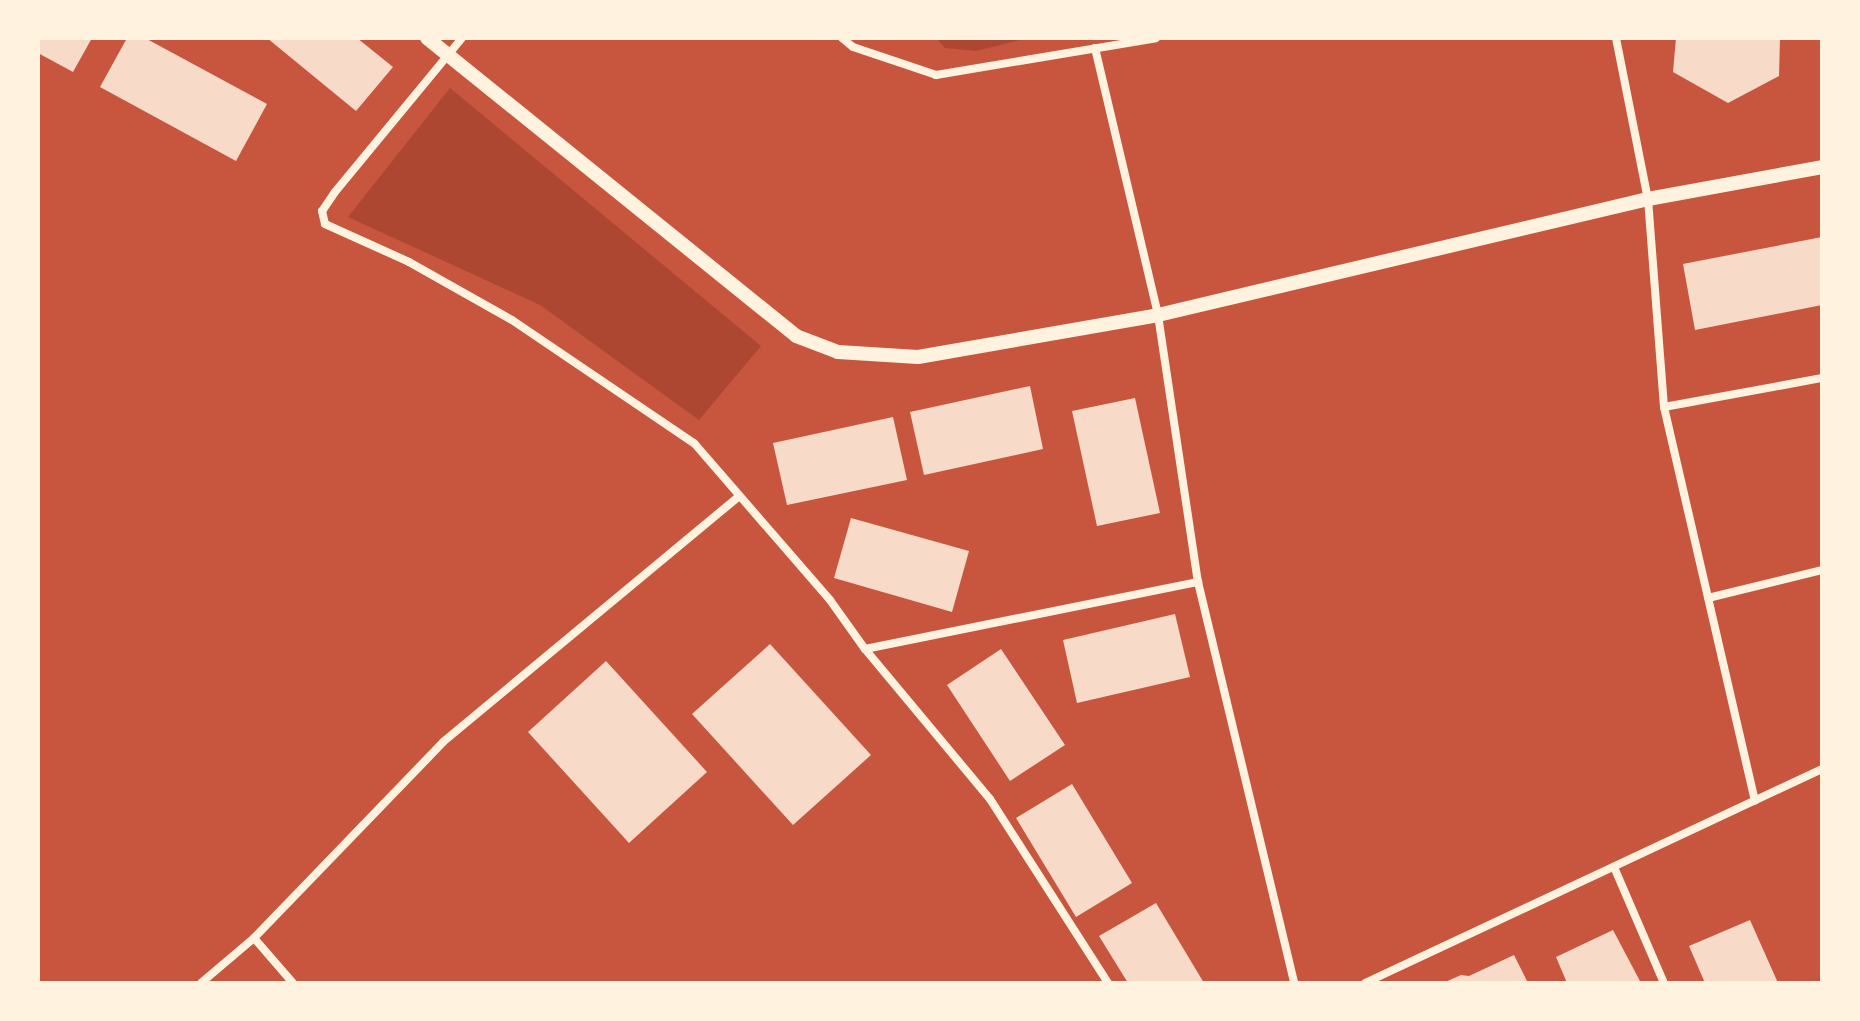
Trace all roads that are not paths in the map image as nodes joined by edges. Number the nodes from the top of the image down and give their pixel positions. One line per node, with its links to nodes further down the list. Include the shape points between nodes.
1 (427, 38): 7 (street)
2 (462, 38): 7 (street)
3 (842, 38): 6 (street, via 853,47 936,75)
4 (1156, 38): 6 (street)
5 (1616, 38): 9 (street)
6 (1095, 48): 10 (street)
7 (449, 54): 10 (street, via 796,336 838,352 918,357); 13 (street, via 335,192 322,211 325,224 409,262 512,320 694,443)
8 (1822, 167): 9 (street)
9 (1648, 199): 10 (street); 12 (street)
10 (1158, 315): 15 (street)
11 (1822, 378): 12 (street)
12 (1664, 407): 16 (street)
13 (739, 496): 17 (street, via 830,600); 21 (street, via 443,742)
14 (1822, 570): 16 (street)
15 (1198, 582): 17 (street); 25 (street)
16 (1708, 598): 19 (street)
17 (865, 649): 24 (street, via 990,799)
18 (1822, 769): 19 (street)
19 (1755, 801): 20 (street)
20 (1614, 867): 26 (street); 27 (street)
21 (254, 938): 22 (street); 23 (street)
22 (201, 983)
23 (293, 983)
24 (1108, 983)
25 (1294, 983)
26 (1365, 983)
27 (1664, 983)

